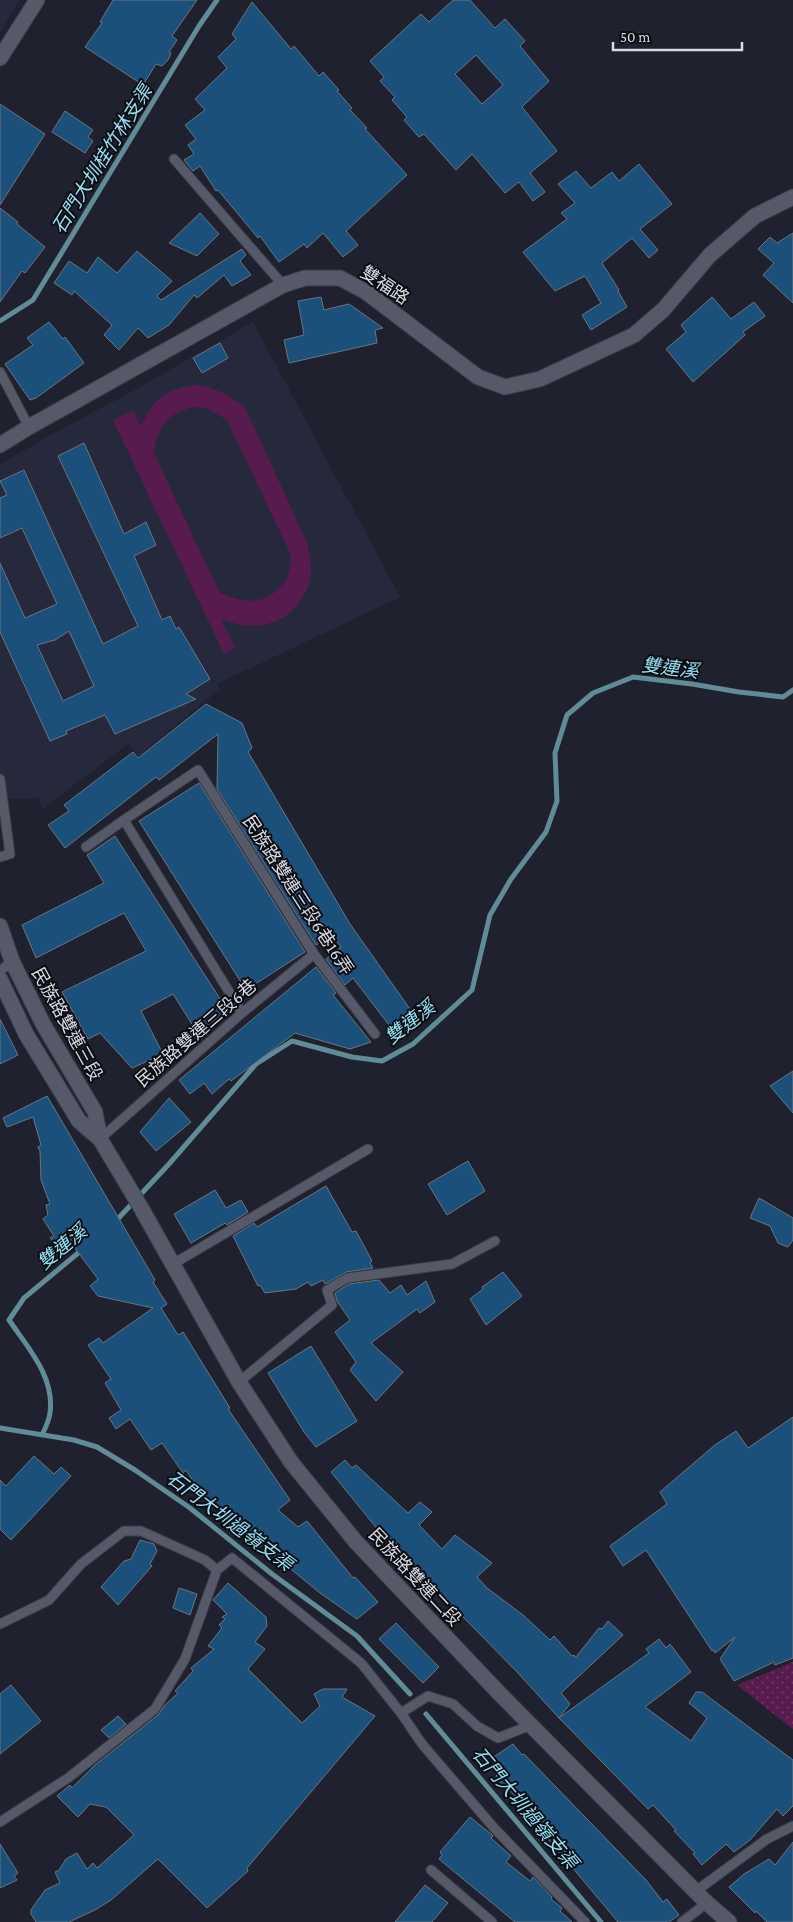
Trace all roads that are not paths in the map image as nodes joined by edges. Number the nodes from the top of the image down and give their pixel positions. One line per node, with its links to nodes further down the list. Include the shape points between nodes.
1 (38, 0): 2 (main road)
2 (0, 58)
3 (174, 159): 5 (lane)
4 (793, 197): 5 (main road, 雙福路, via 755,216 710,255 663,310 634,335 540,379 505,386 478,377 366,292 340,278 305,278)
5 (284, 285): 7 (main road, 雙福路)
6 (0, 372): 7 (lane)
7 (29, 427): 8 (main road, 雙福路)
8 (0, 445)
9 (0, 779): 12 (lane, via 10,854)
10 (124, 820): 11 (lane); 14 (lane, 民族路雙連三段6巷16弄, via 198,770); 17 (lane)
11 (86, 847)
12 (0, 857)
13 (0, 926): 15 (main road, 民族路雙連三段)
14 (314, 954): 17 (lane, 民族路雙連三段6巷); 18 (lane, 民族路雙連三段6巷16弄)
15 (6, 966): 19 (main road, 民族路雙連三段, via 95,1112)
16 (0, 979): 19 (main road, 民族路雙連三段, via 26,1034 79,1121)
17 (242, 1014): 19 (lane, 民族路雙連三段6巷)
18 (375, 1034)
19 (100, 1139): 21 (main road, 民族路雙連三段)
20 (368, 1149): 23 (lane)
21 (140, 1206): 23 (main road, 民族路雙連二段)
22 (495, 1241): 24 (lane, via 452,1264 347,1278 327,1290 332,1305)
23 (173, 1264): 24 (main road, 民族路雙連二段)
24 (239, 1382): 28 (main road, 民族路雙連二段, via 291,1462 356,1542)
25 (216, 1570): 26 (lane, via 205,1560 141,1531 124,1531 81,1564 49,1600); 27 (lane, via 232,1558 361,1663); 29 (lane, via 185,1659 155,1708 68,1778)
26 (0, 1624)
27 (401, 1713): 28 (lane, via 428,1696 453,1704 477,1726 498,1738); 35 (lane, via 422,1744 495,1828)
28 (531, 1725): 32 (main road, 民族路雙連二段)
29 (0, 1822)
30 (793, 1826): 32 (lane, via 767,1839)
31 (431, 1870): 34 (lane)
32 (696, 1891): 33 (main road, 民族路雙連二段)
33 (707, 1903): 36 (lane); 37 (main road, 民族路雙連二段)
34 (492, 1922)
35 (585, 1922)
36 (682, 1922)
37 (729, 1922)

